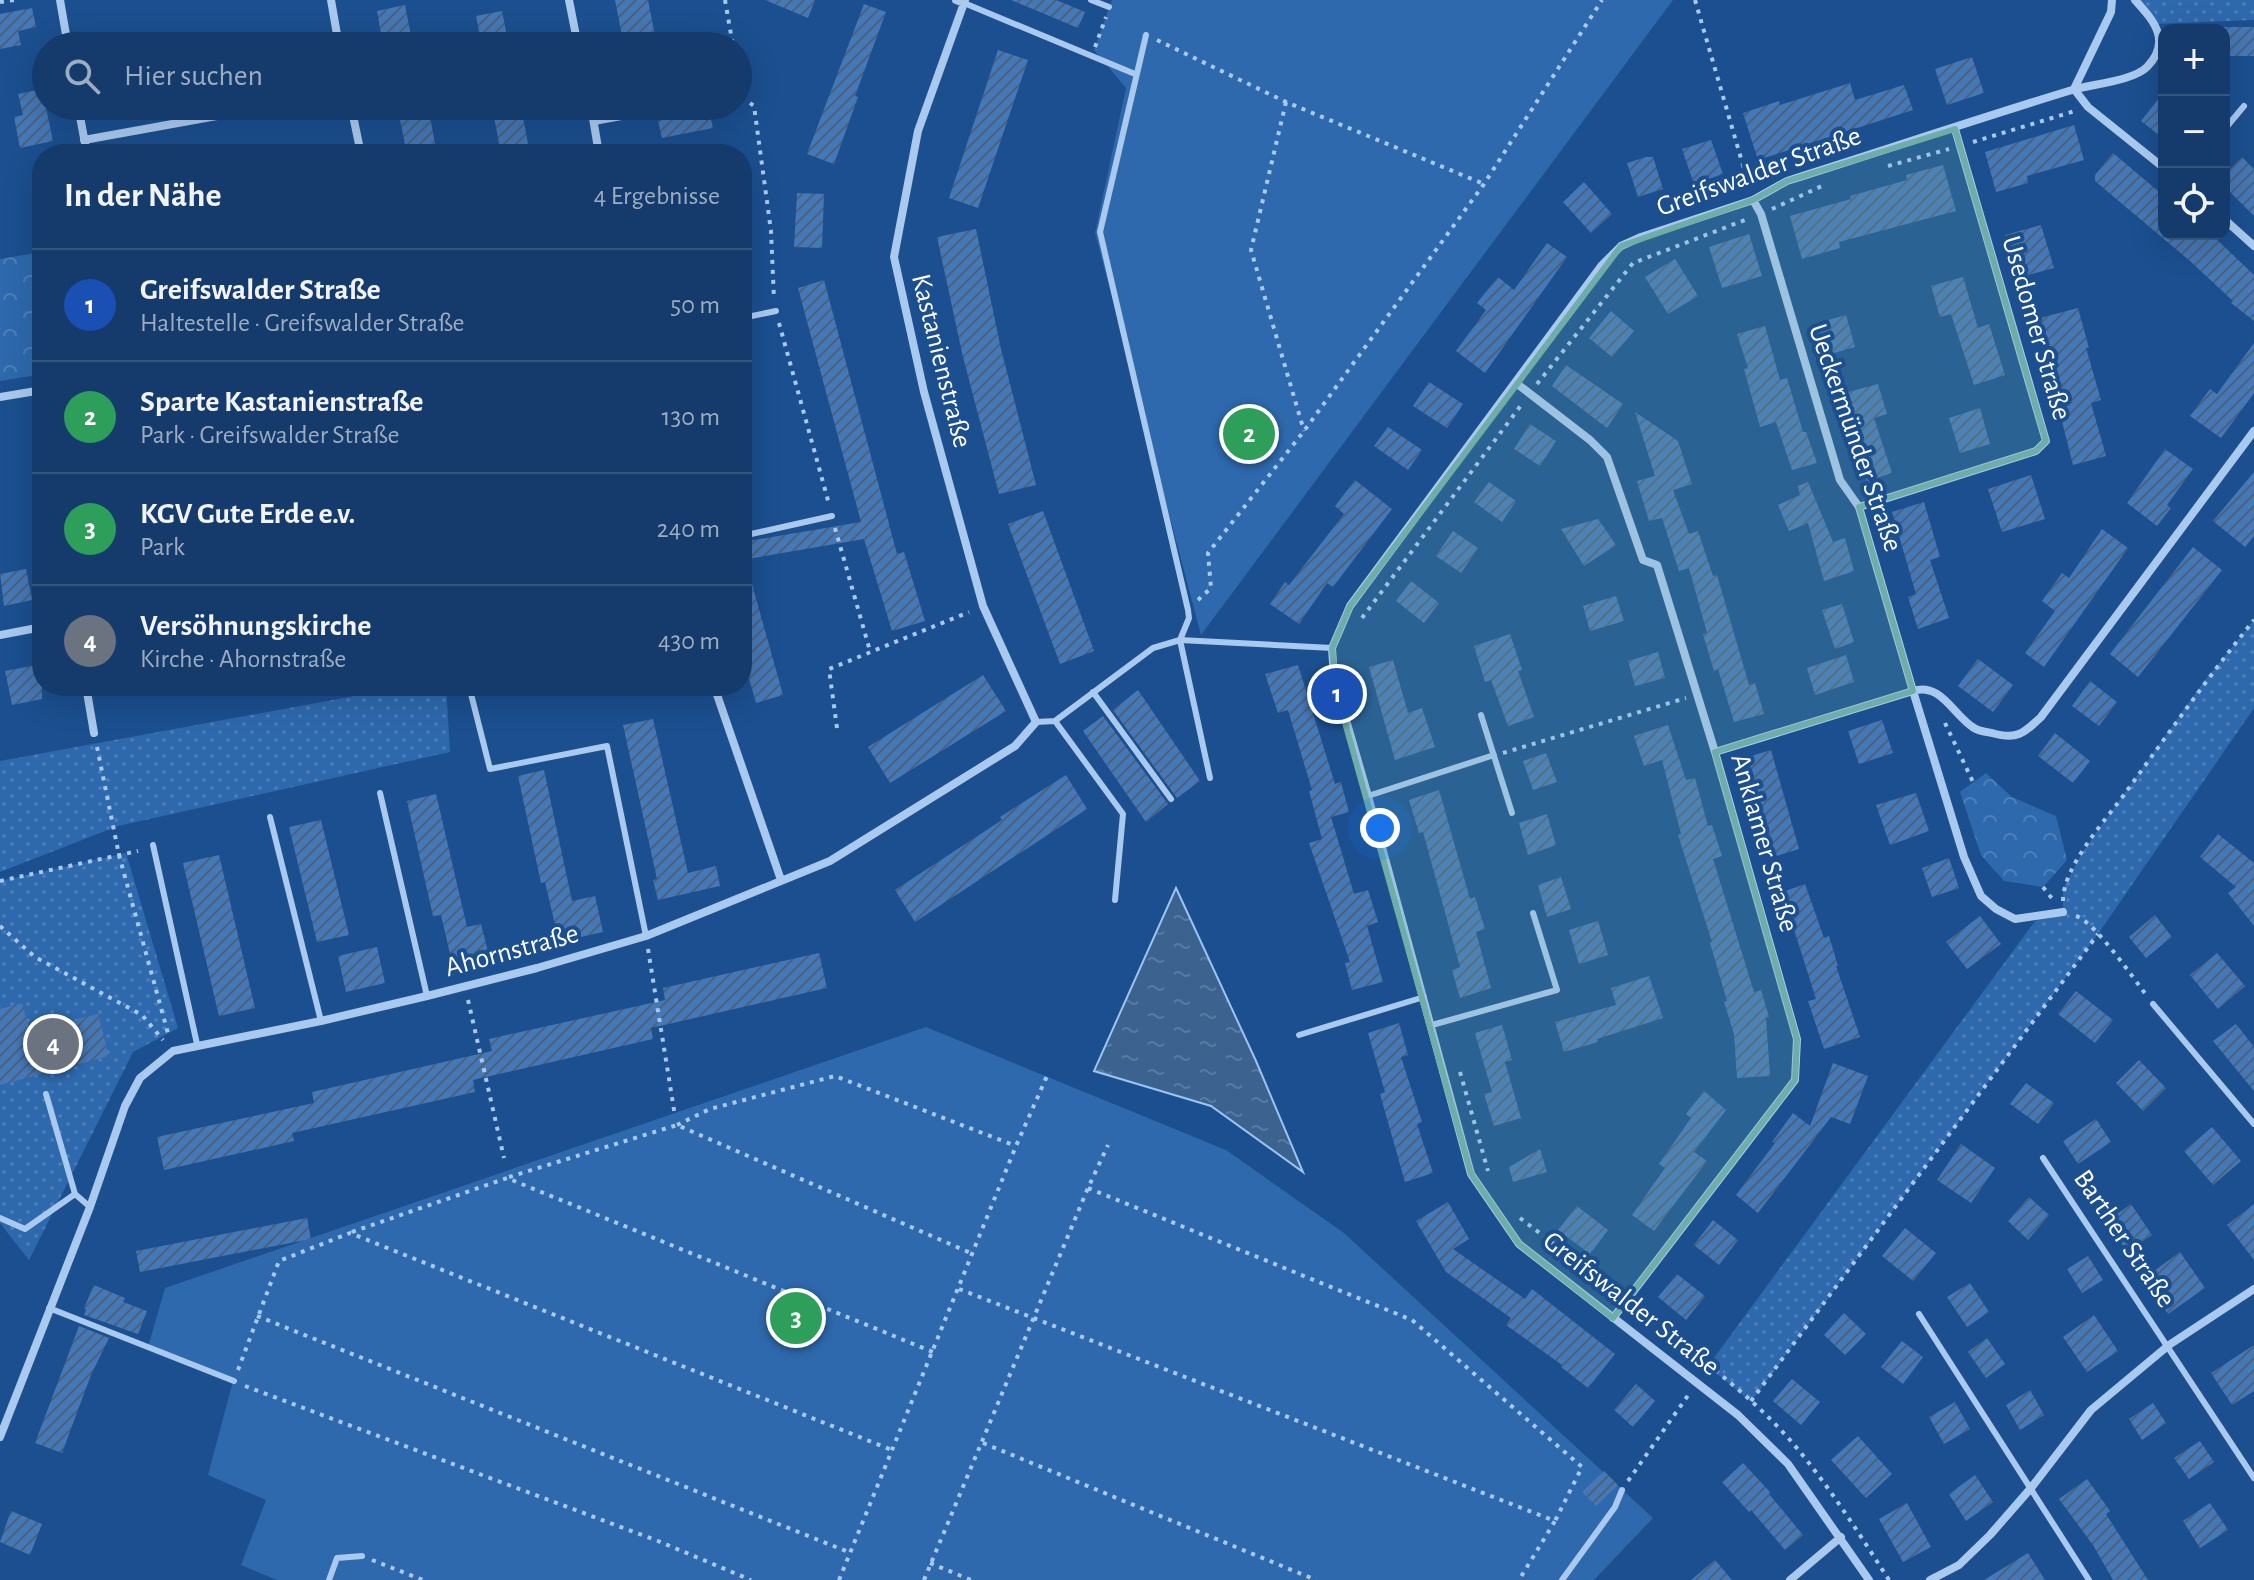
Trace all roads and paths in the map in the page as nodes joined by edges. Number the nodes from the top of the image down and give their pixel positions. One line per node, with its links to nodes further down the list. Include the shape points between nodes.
1 (14, 0): 12 (path)
2 (60, 0): 14 (street)
3 (331, 0): 15 (street)
4 (569, 0): 16 (street)
5 (725, 0): 17 (path)
6 (1091, 0): 13 (lane)
7 (1602, 0): 40 (path)
8 (1695, 0): 42 (path)
9 (2112, 0): 21 (street)
10 (2135, 0): 21 (street, Greifswalder Straße, via 2156,24 2160,45 2149,66 2138,74)
11 (962, 1): 19 (lane); 57 (street, Kastanienstraße, via 918,131 894,257 924,392)
12 (0, 2)
13 (1109, 7): 19 (path)
14 (66, 32)
15 (337, 32)
16 (575, 32)
17 (731, 32)
18 (1146, 35): 20 (lane); 22 (path)
19 (1091, 57): 20 (lane)
20 (1135, 74): 58 (lane, via 1100,232)
21 (2074, 89): 25 (street); 32 (street, Greifswalder Straße)
22 (1286, 102): 40 (path); 52 (path, via 1251,250)
23 (752, 104): 46 (path, via 771,231)
24 (2244, 106): 31 (lane)
25 (2088, 107): 37 (path); 38 (street)
26 (80, 120): 33 (street)
27 (195, 120): 33 (street)
28 (354, 120): 35 (street)
29 (605, 120): 30 (lane)
30 (594, 122): 36 (street)
31 (2230, 123)
32 (1955, 129): 37 (street, Usedomer Straße); 42 (street, Greifswalder Straße, via 1787,181)
33 (84, 140): 34 (street)
34 (85, 144)
35 (359, 144)
36 (597, 144)
37 (1960, 145): 39 (path); 54 (street, Usedomer Straße, via 2046,441 2036,451)
38 (2158, 163)
39 (1877, 169)
40 (1484, 184): 52 (path)
41 (1823, 186): 43 (path)
42 (1753, 200): 43 (street, Ueckermünder Straße); 48 (street, Greifswalder Straße, via 1621,246)
43 (1761, 214): 50 (path, via 1633,263); 54 (street, Ueckermünder Straße, via 1840,480)
44 (2230, 224): 45 (street)
45 (2254, 246)
46 (776, 311): 47 (lane); 55 (path)
47 (752, 316)
48 (1516, 383): 50 (street, Anklamer Straße); 64 (street, Greifswalder Straße, via 1350,606)
49 (32, 391): 51 (street)
50 (1529, 393): 61 (path); 69 (street, Anklamer Straße, via 1607,457 1643,560 1657,565)
51 (0, 397)
52 (1304, 431): 58 (path, via 1208,553 1211,588)
53 (2254, 431): 68 (street, via 2041,717 2025,731 2010,738 1975,729)
54 (1859, 507): 66 (street, Ueckermünder Straße)
55 (832, 516): 56 (lane); 65 (path)
56 (752, 534)
57 (983, 606): 65 (path); 75 (street, Kastanienstraße)
58 (1188, 610): 63 (lane)
59 (2254, 620): 94 (path, via 2082,853 2063,889)
60 (32, 629): 62 (street)
61 (1354, 629)
62 (0, 635)
63 (1180, 640): 64 (lane); 67 (lane, via 1153,648); 80 (lane)
64 (1332, 648): 83 (street, Greifswalder Straße, via 1337,694)
65 (870, 651): 76 (path, via 829,669)
66 (1913, 691): 68 (street); 78 (street); 94 (street, Ueckermünder Straße, via 1981,896 2015,919)
67 (1093, 692): 74 (lane); 84 (lane)
68 (1937, 693): 81 (path)
69 (1696, 695): 78 (street, Anklamer Straße); 79 (path)
70 (88, 696): 77 (street)
71 (472, 696): 98 (lane, via 490,769 607,746)
72 (717, 696): 90 (street)
73 (1481, 715): 79 (lane)
74 (1055, 721): 75 (lane); 93 (lane, via 1123,814)
75 (1036, 722): 90 (street, Ahornstraße, via 1015,746 857,845)
76 (837, 728)
77 (94, 733): 89 (path)
78 (1715, 752): 129 (street, Anklamer Straße, via 1797,1039 1795,1080)
79 (1494, 755): 83 (lane); 85 (lane)
80 (1210, 778)
81 (1973, 782)
82 (380, 793): 100 (lane)
83 (1368, 796): 101 (street, Greifswalder Straße)
84 (1171, 799)
85 (1512, 813)
86 (270, 817): 103 (lane)
87 (153, 845): 106 (lane)
88 (138, 851): 89 (path)
89 (119, 855): 91 (path); 107 (path)
90 (781, 880): 98 (street, Ahornstraße)
91 (0, 881)
92 (2043, 887): 94 (path)
93 (1115, 900)
94 (2063, 912): 97 (path, via 2084,918)
95 (1533, 913): 104 (lane, via 1557,990)
96 (0, 926): 107 (path, via 35,957 142,1015)
97 (2098, 934): 102 (path); 139 (path)
98 (646, 936): 99 (street, Ahornstraße); 111 (path)
99 (465, 986): 100 (street, Ahornstraße); 116 (path)
100 (427, 996): 103 (street, Ahornstraße)
101 (1424, 997): 104 (street, Greifswalder Straße); 105 (lane)
102 (2153, 1004): 112 (lane)
103 (321, 1021): 106 (street, Ahornstraße)
104 (1432, 1025): 134 (street, Greifswalder Straße, via 1471,1174 1519,1244)
105 (1299, 1035)
106 (197, 1044): 107 (street, Ahornstraße)
107 (173, 1051): 122 (street, Ahornstraße, via 140,1078 125,1106)
108 (1459, 1066): 119 (path)
109 (1047, 1076): 115 (path)
110 (46, 1094): 121 (lane)
111 (675, 1116)
112 (2254, 1124)
113 (677, 1125): 115 (path, via 710,1109 835,1076); 118 (path); 126 (path)
114 (1108, 1145): 120 (path)
115 (1016, 1146): 126 (path)
116 (504, 1158)
117 (2043, 1158): 135 (lane, Barther Straße)
118 (507, 1178): 125 (path); 136 (path)
119 (1495, 1181)
120 (1088, 1188): 133 (path); 147 (path, via 1412,1320 1582,1467)
121 (75, 1194): 122 (lane); 124 (lane, via 25,1229)
122 (90, 1207): 130 (street, Ahornstraße)
123 (1515, 1213): 129 (path)
124 (0, 1218)
125 (350, 1233): 132 (path, via 279,1261); 143 (path)
126 (973, 1254): 127 (path)
127 (959, 1289): 133 (path); 136 (path)
128 (2254, 1289): 135 (street, Barther Straße)
129 (1627, 1300): 134 (street, Anklamer Straße); 139 (path)
130 (49, 1308): 137 (lane); 141 (street, Ahornstraße)
131 (1919, 1314): 145 (lane)
132 (257, 1316): 137 (path); 149 (path)
133 (1034, 1317): 142 (path); 147 (path)
134 (1613, 1318): 138 (street, Greifswalder Straße)
135 (2169, 1345): 144 (lane, Barther Straße); 145 (street, Barther Straße, via 2091,1410)
136 (933, 1352): 143 (path)
137 (234, 1381): 154 (path)
138 (1697, 1383): 140 (street, Greifswalder Straße); 146 (path)
139 (1751, 1402): 140 (path); 163 (path, via 1835,1496)
140 (1738, 1415): 148 (street, Greifswalder Straße, via 1788,1464)
141 (0, 1437)
142 (983, 1443): 151 (path); 158 (path)
143 (892, 1450): 149 (path)
144 (2254, 1478)
145 (2031, 1488): 164 (street, Barther Straße, via 1959,1565); 165 (lane)
146 (1622, 1490): 160 (lane)
147 (1555, 1521): 159 (path)
148 (1841, 1537): 161 (street); 162 (street, Greifswalder Straße)
149 (851, 1553): 155 (path)
150 (362, 1556): 152 (lane, via 337,1558); 153 (path)
151 (930, 1563): 156 (path); 157 (path)
152 (329, 1580)
153 (423, 1580)
154 (751, 1580)
155 (839, 1580)
156 (924, 1580)
157 (971, 1580)
158 (1316, 1580)
159 (1519, 1580)
160 (1562, 1580)
161 (1790, 1580)
162 (1869, 1580)
163 (1889, 1580)
164 (1930, 1580)
165 (2089, 1580)

